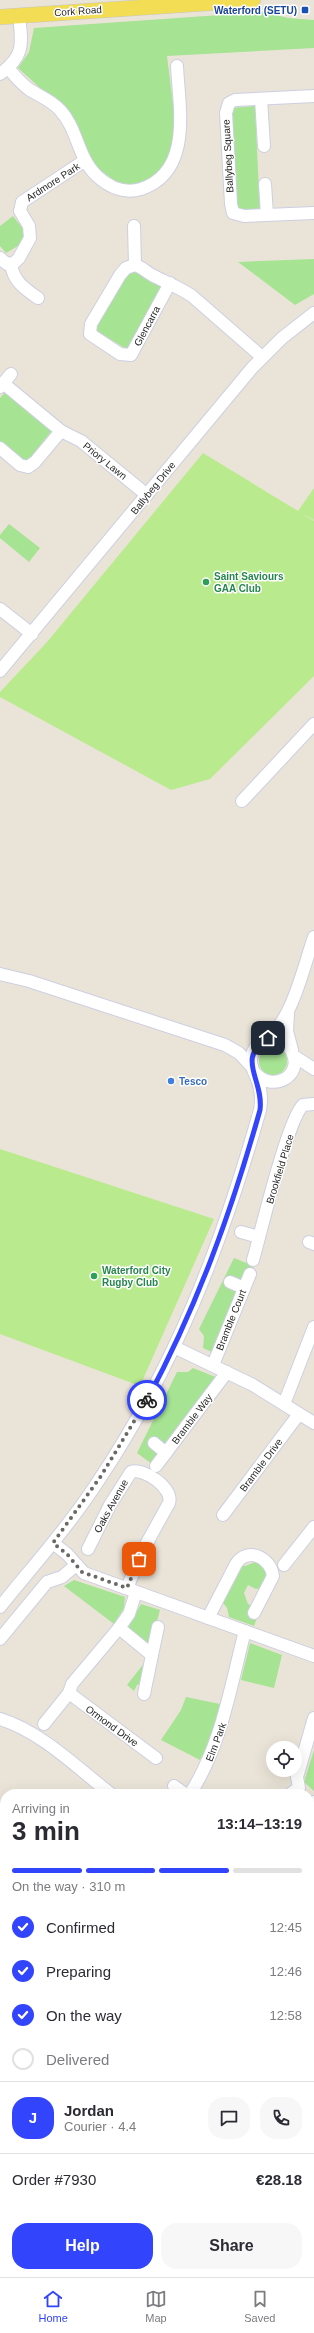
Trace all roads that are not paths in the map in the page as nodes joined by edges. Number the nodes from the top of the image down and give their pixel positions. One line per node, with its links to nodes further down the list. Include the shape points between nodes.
1 (252, 0): 2 (main road, Cork Road)
2 (19, 15): 3 (main road, Cork Road); 5 (street, via 21,50 15,61)
3 (0, 16)
4 (177, 66): 9 (street, via 179,132 176,155 169,168 155,182 140,189 126,190 113,188 97,177)
5 (4, 71): 9 (street, via 51,102 63,113)
6 (314, 96): 7 (street, Ballybeg Square)
7 (261, 99): 8 (street); 12 (street, Ballybeg Square, via 235,100 227,106 228,159 233,213 244,216)
8 (264, 146)
9 (84, 161): 14 (street, Ardmore Park, via 21,204 20,214 29,226 30,238 18,260)
10 (265, 184): 12 (street)
11 (314, 213): 12 (street, Ballybeg Square)
12 (267, 215)
13 (134, 226): 15 (street)
14 (5, 261): 17 (street, Ardmore Park, via 22,286)
15 (135, 265): 16 (street); 16 (street, Glencarra, via 123,271 89,328 92,336 120,354 128,356 133,352)
16 (170, 284): 19 (street, via 192,296)
17 (38, 298)
18 (314, 313): 19 (street, Ballybeg Drive)
19 (262, 357): 24 (street, Ballybeg Drive)
20 (11, 374): 21 (street, Priory Lawn)
21 (2, 385): 22 (street, Priory Lawn)
22 (61, 431): 23 (street, via 30,467 22,466); 24 (street, Priory Lawn, via 81,442)
23 (0, 448)
24 (147, 495): 26 (street, Ballybeg Drive)
25 (0, 608): 26 (street)
26 (32, 634): 27 (street, Ballybeg Drive)
27 (0, 671)
28 (313, 727): 29 (street)
29 (242, 801)
30 (314, 937): 32 (street)
31 (0, 974): 34 (street, via 29,980)
32 (288, 1011): 33 (street, via 276,1031); 35 (street, via 287,1031)
33 (261, 1043): 34 (street, via 245,1047); 35 (street, via 276,1040 282,1042); 36 (street, via 252,1055)
34 (225, 1045): 36 (street, via 239,1053)
35 (293, 1053): 37 (street); 38 (street, via 293,1068)
36 (253, 1070): 38 (street, via 259,1078 273,1083); 40 (street, via 261,1092)
37 (314, 1070): 38 (street)
38 (288, 1076): 40 (street, via 268,1094)
39 (310, 1104): 42 (street, Brookfield Place, via 300,1108 285,1146)
40 (260, 1110): 48 (street, via 219,1241)
41 (241, 1232): 42 (street)
42 (260, 1237): 43 (street, Brookfield Place)
43 (253, 1260)
44 (250, 1274): 46 (street, Bramble Court)
45 (230, 1282): 46 (street)
46 (244, 1288): 49 (street, Bramble Court)
47 (314, 1327): 51 (street)
48 (174, 1347): 49 (street); 59 (street, via 120,1446)
49 (213, 1365): 50 (street)
50 (227, 1372): 51 (street); 55 (street, Bramble Way)
51 (284, 1404): 52 (street)
52 (299, 1414): 53 (street); 57 (street, Bramble Drive)
53 (314, 1423)
54 (154, 1443): 55 (street)
55 (166, 1453): 56 (street, Bramble Way)
56 (156, 1466)
57 (223, 1515)
58 (314, 1527): 62 (street)
59 (53, 1543): 61 (street); 64 (street)
60 (88, 1549): 63 (street, Oaks Avenue, via 110,1505 131,1472 141,1471 167,1490 171,1496 169,1503 143,1550)
61 (76, 1565): 63 (street, via 84,1573); 70 (street, via 62,1577 47,1582)
62 (284, 1565)
63 (132, 1590): 66 (street); 68 (street, via 129,1614)
64 (0, 1607)
65 (254, 1613): 66 (street, via 256,1596 271,1584 273,1573 259,1557 247,1554 236,1564)
66 (208, 1618): 69 (street)
67 (158, 1627): 71 (street)
68 (120, 1628): 71 (street); 73 (street, via 72,1684)
69 (245, 1631): 72 (street); 82 (street, Elm Park, via 216,1744)
70 (0, 1639)
71 (152, 1655): 74 (street)
72 (314, 1656)
73 (69, 1693): 77 (street); 78 (street, Ormond Drive)
74 (144, 1694)
75 (314, 1718): 83 (street, via 297,1777)
76 (0, 1719): 80 (street, via 39,1738)
77 (44, 1724)
78 (156, 1758)
79 (174, 1786): 81 (street)
80 (105, 1789)
81 (178, 1789)
82 (193, 1789)
83 (302, 1789)

